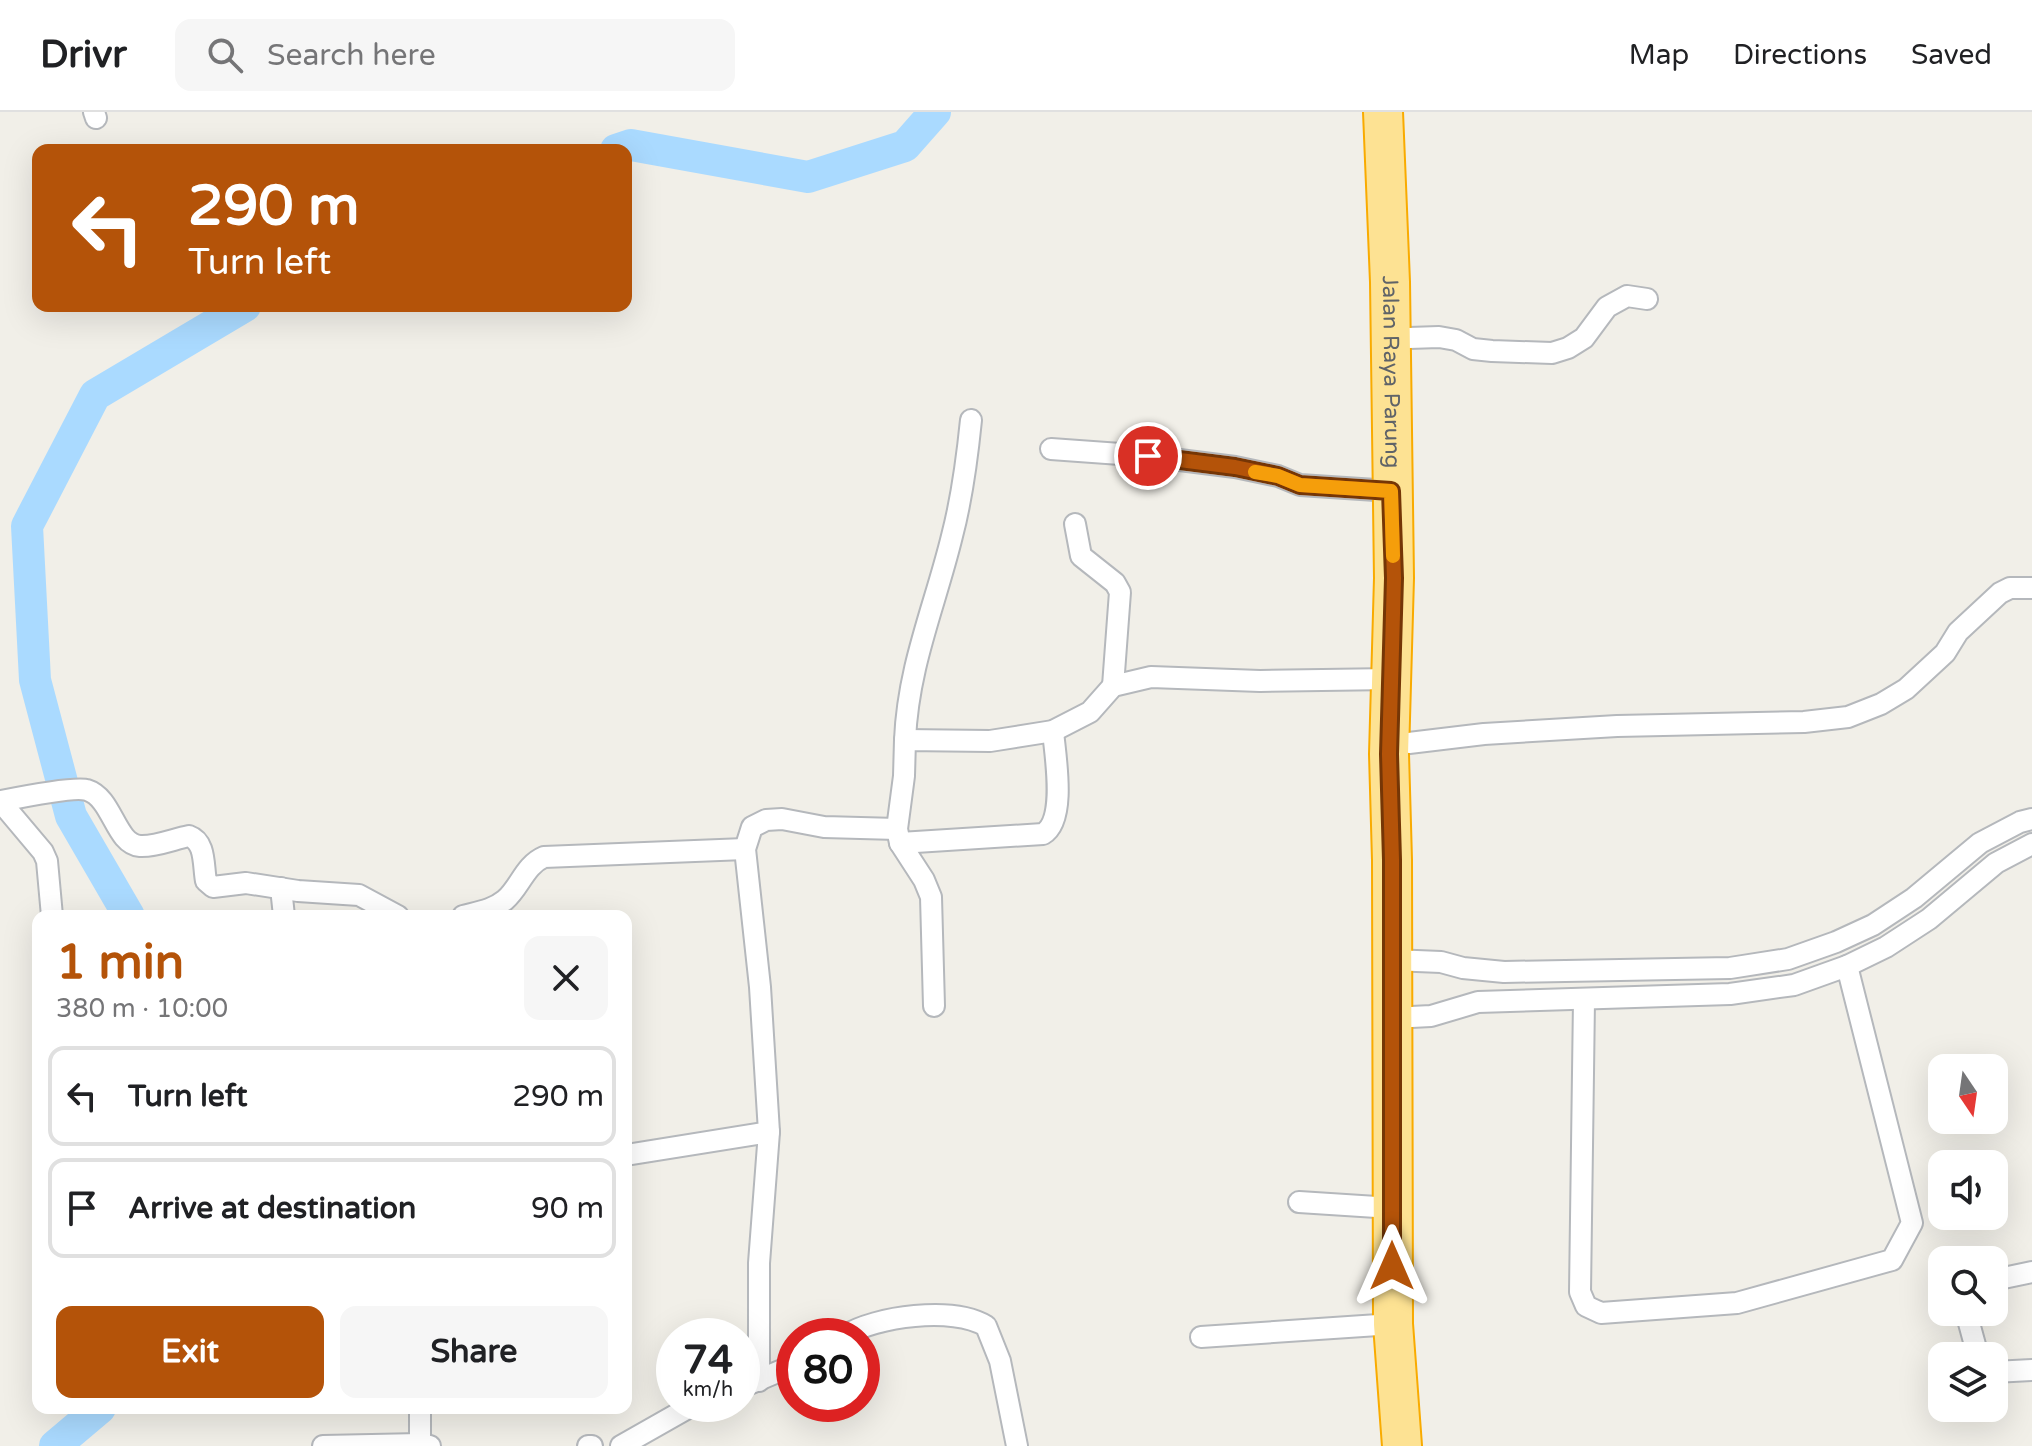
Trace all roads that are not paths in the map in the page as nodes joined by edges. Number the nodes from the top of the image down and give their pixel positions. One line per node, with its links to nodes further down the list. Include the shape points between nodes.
1 (1383, 112): 6 (highway, Jalan Raya Parung)
2 (1401, 112): 4 (highway, Jalan Raya Parung)
3 (1647, 299): 4 (street, via 1627,296 1607,307 1584,338 1552,353 1492,351 1439,337)
4 (1409, 338): 6 (highway, Jalan Raya Parung)
5 (971, 420): 14 (street, via 964,485 910,691)
6 (1400, 440): 8 (highway, Jalan Raya Parung); 15 (highway, Jalan Raya Parung)
7 (1051, 449): 8 (street, via 1235,467 1300,485)
8 (1391, 491): 11 (highway, Jalan Raya Parung)
9 (1075, 524): 12 (street, via 1081,556 1120,592)
10 (2032, 588): 15 (street, via 2000,593 1906,689 1848,717 1617,726)
11 (1392, 679): 12 (street, via 1151,677); 29 (highway, Jalan Raya Parung, via 1389,754)
12 (1113, 686): 13 (street, via 1090,712)
13 (1053, 731): 14 (street, via 990,741); 18 (street, via 1058,788 1048,831)
14 (905, 740): 18 (street)
15 (1409, 743): 29 (highway, Jalan Raya Parung)
16 (5, 800): 23 (street, via 85,789 101,798 133,844 196,838 206,881 213,887 246,883); 24 (street, via 47,861)
17 (2032, 819): 19 (street)
18 (899, 836): 21 (street, via 766,820 752,827); 37 (street, via 931,897)
19 (1980, 843): 22 (street); 28 (street, via 1873,925)
20 (2032, 844): 22 (street)
21 (745, 849): 27 (street, via 544,857 531,865 507,899); 39 (street)
22 (1996, 863): 30 (street, via 1929,919)
23 (281, 888): 25 (street); 26 (street, via 359,895)
24 (51, 910)
25 (283, 910)
26 (387, 910)
27 (484, 910)
28 (1788, 959): 32 (street, via 1730,968); 33 (street)
29 (1402, 960): 31 (street); 38 (highway, Jalan Raya Parung)
30 (1847, 966): 33 (street); 34 (street, via 1912,1223 1892,1260 1737,1303 1601,1313 1586,1306 1580,1292)
31 (1463, 968): 32 (street); 36 (street)
32 (1504, 972): 35 (street)
33 (1794, 985): 34 (street, via 1730,994)
34 (1584, 1000): 35 (street)
35 (1504, 1001): 36 (street)
36 (1463, 1005): 38 (street, via 1431,1016)
37 (934, 1006)
38 (1402, 1018): 42 (highway, Jalan Raya Parung); 58 (highway, Jalan Raya Parung)
39 (769, 1132): 40 (street); 45 (street)
40 (632, 1154)
41 (1299, 1202): 42 (street)
42 (1392, 1208): 47 (highway, Jalan Raya Parung)
43 (2032, 1272): 44 (street)
44 (2008, 1277)
45 (755, 1318)
46 (880, 1321): 56 (street, via 967,1318 986,1326 1000,1361)
47 (1393, 1324): 48 (street); 57 (highway, Jalan Raya Parung)
48 (1201, 1337)
49 (2032, 1370): 50 (street)
50 (2008, 1371)
51 (421, 1414): 53 (street)
52 (663, 1422): 55 (street)
53 (425, 1445): 54 (street)
54 (323, 1446)
55 (621, 1446)
56 (1017, 1446)
57 (1402, 1446)
58 (1423, 1446)

